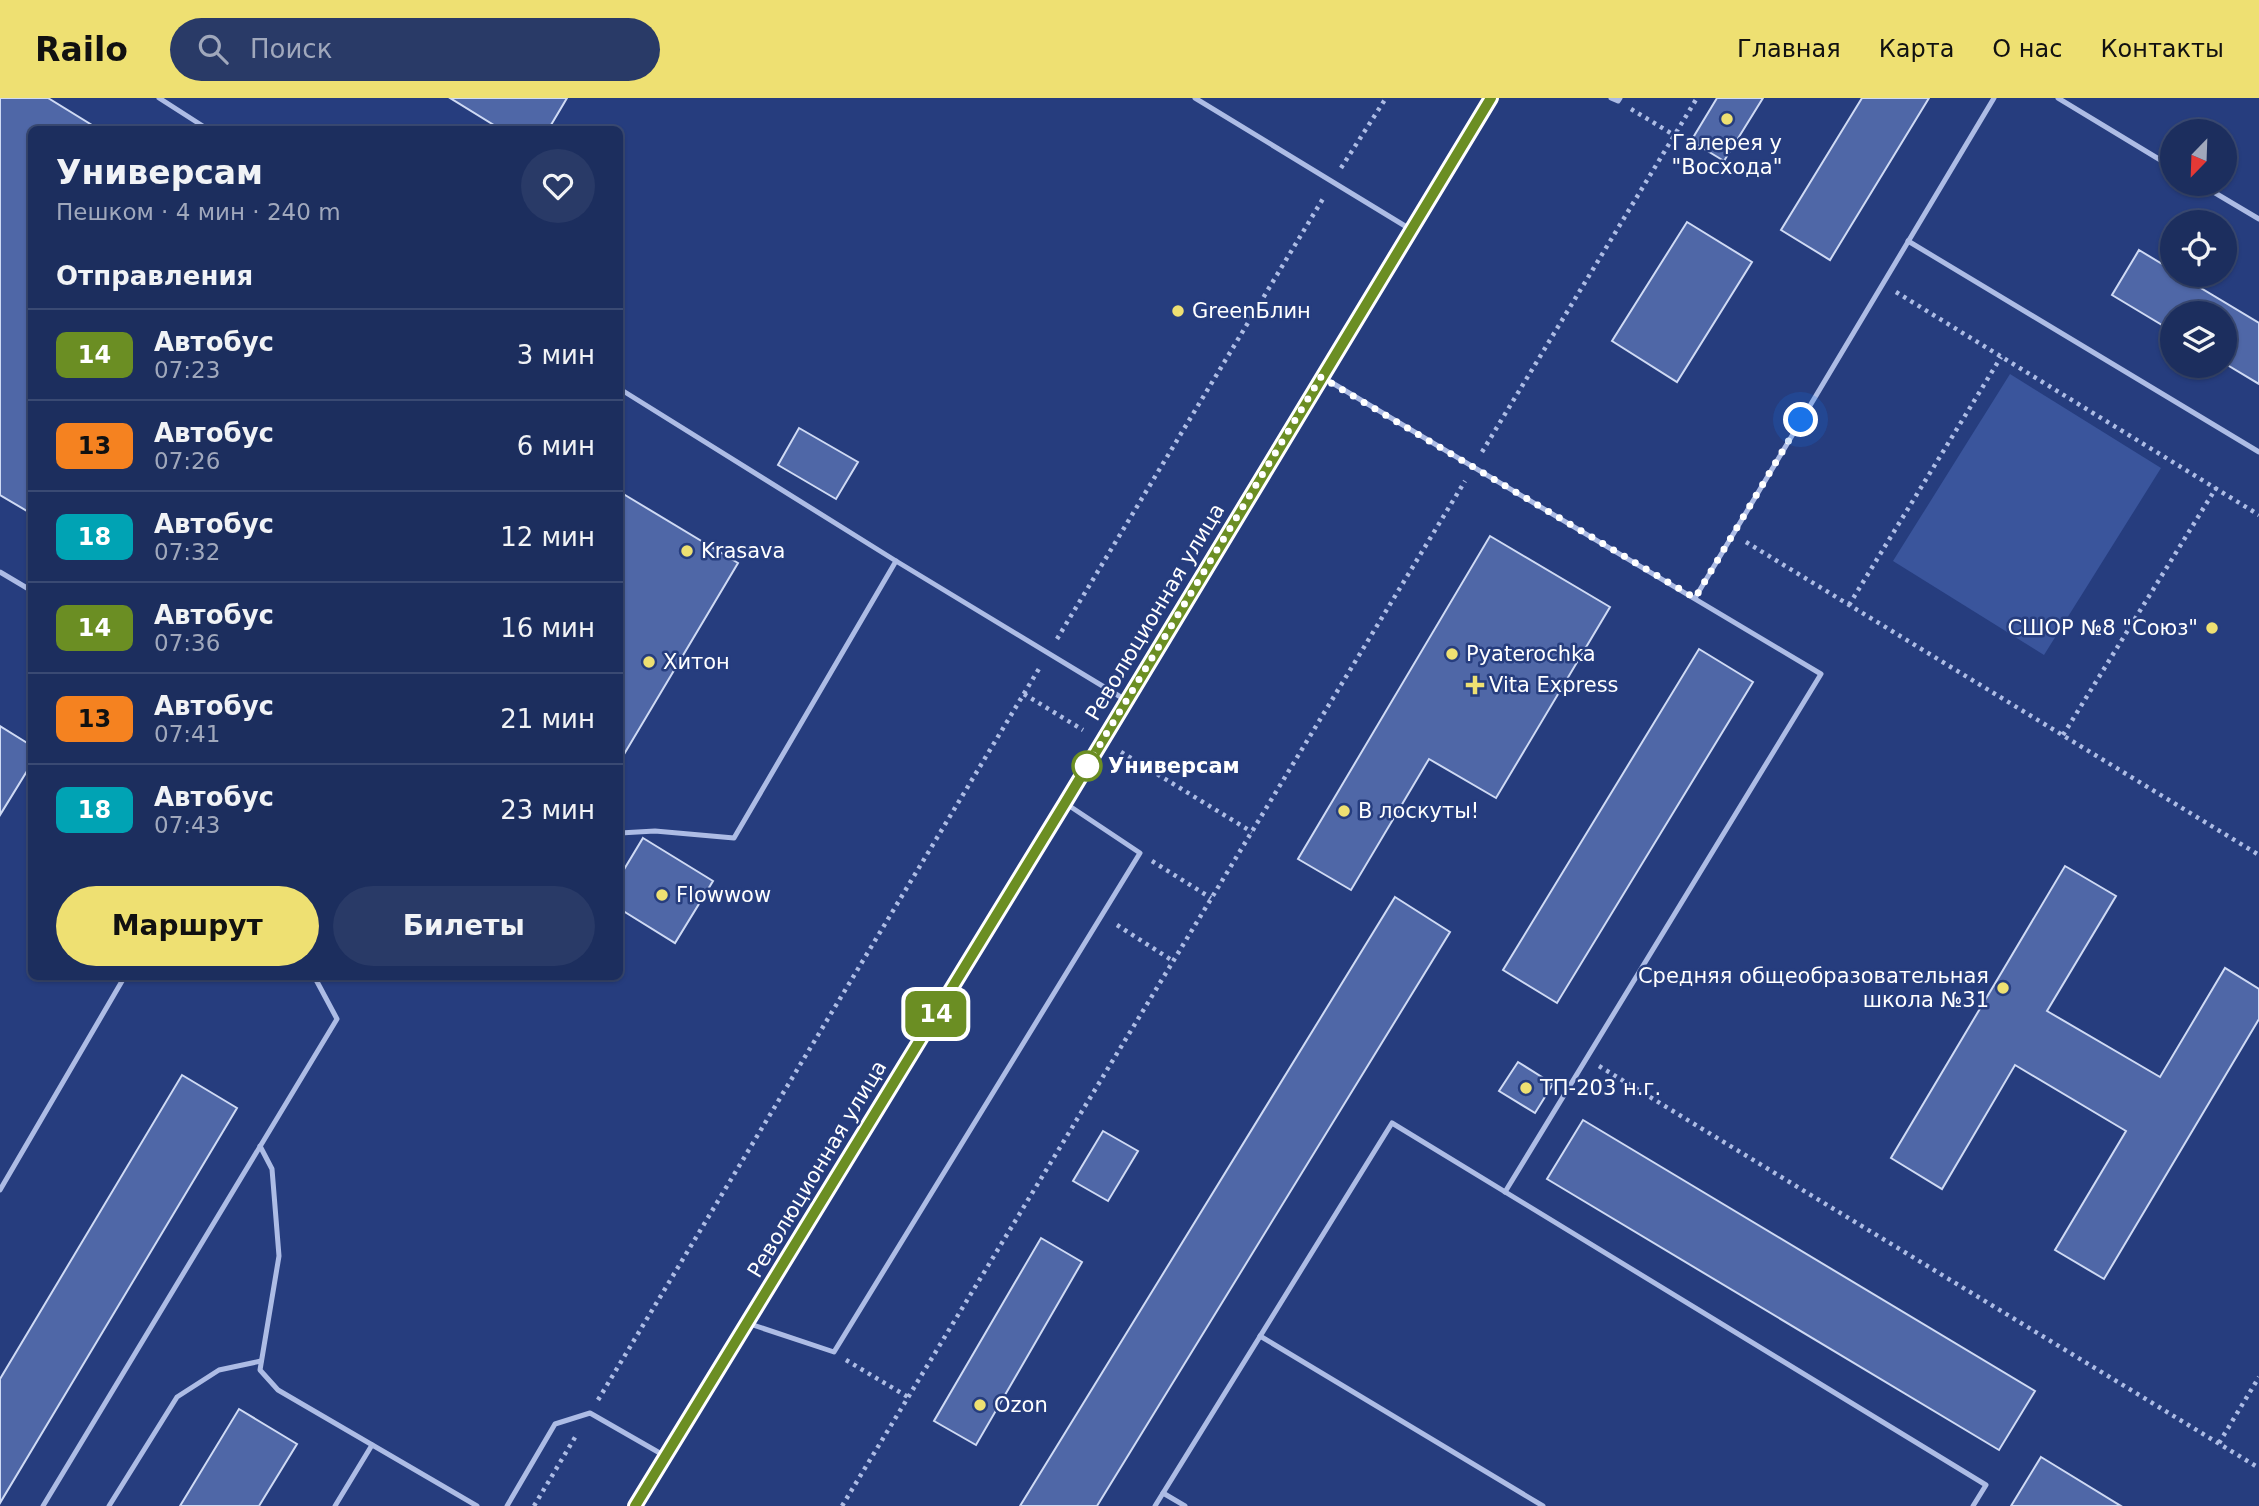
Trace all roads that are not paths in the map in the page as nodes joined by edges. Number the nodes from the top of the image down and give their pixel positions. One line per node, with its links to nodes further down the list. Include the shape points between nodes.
1 (159, 98): 8 (lane)
2 (1195, 98): 12 (lane)
3 (1490, 98): 12 (main road, Революционная улица)
4 (1611, 98): 7 (lane)
5 (1994, 98): 13 (lane)
6 (2058, 98): 9 (lane)
7 (1619, 99)
8 (203, 126)
9 (2160, 160)
10 (2220, 196): 11 (lane)
11 (2259, 219)
12 (1410, 229): 14 (main road, Революционная улица)
13 (1909, 241): 16 (lane); 20 (lane)
14 (1321, 377): 20 (lane); 21 (main road, Революционная улица)
15 (623, 390): 17 (lane)
16 (2259, 452)
17 (896, 561): 21 (lane); 23 (lane, via 734,838)
18 (0, 572): 19 (lane)
19 (28, 589)
20 (1695, 598): 28 (lane, via 1821,674)
21 (1127, 701): 22 (main road, Революционная улица)
22 (1065, 803): 29 (main road, Революционная улица); 29 (lane, via 1140,853 834,1352)
23 (623, 833)
24 (123, 980): 27 (lane)
25 (316, 980): 26 (lane, via 337,1019)
26 (260, 1146): 31 (lane, via 271,1169 279,1256); 35 (lane)
27 (0, 1190)
28 (1506, 1192): 30 (lane, via 1392,1123); 44 (lane, via 1986,1485)
29 (747, 1322): 33 (main road, Революционная улица)
30 (1260, 1336): 34 (lane); 43 (lane)
31 (261, 1362): 32 (lane, via 260,1370 278,1390); 36 (lane, via 219,1370 177,1397)
32 (372, 1445): 37 (lane); 38 (lane)
33 (666, 1456): 39 (lane, via 590,1413 555,1424); 40 (main road, Революционная улица)
34 (1163, 1493): 41 (lane); 42 (lane)
35 (43, 1506)
36 (109, 1506)
37 (335, 1506)
38 (477, 1506)
39 (507, 1506)
40 (635, 1506)
41 (1155, 1506)
42 (1185, 1506)
43 (1543, 1506)
44 (1973, 1506)

